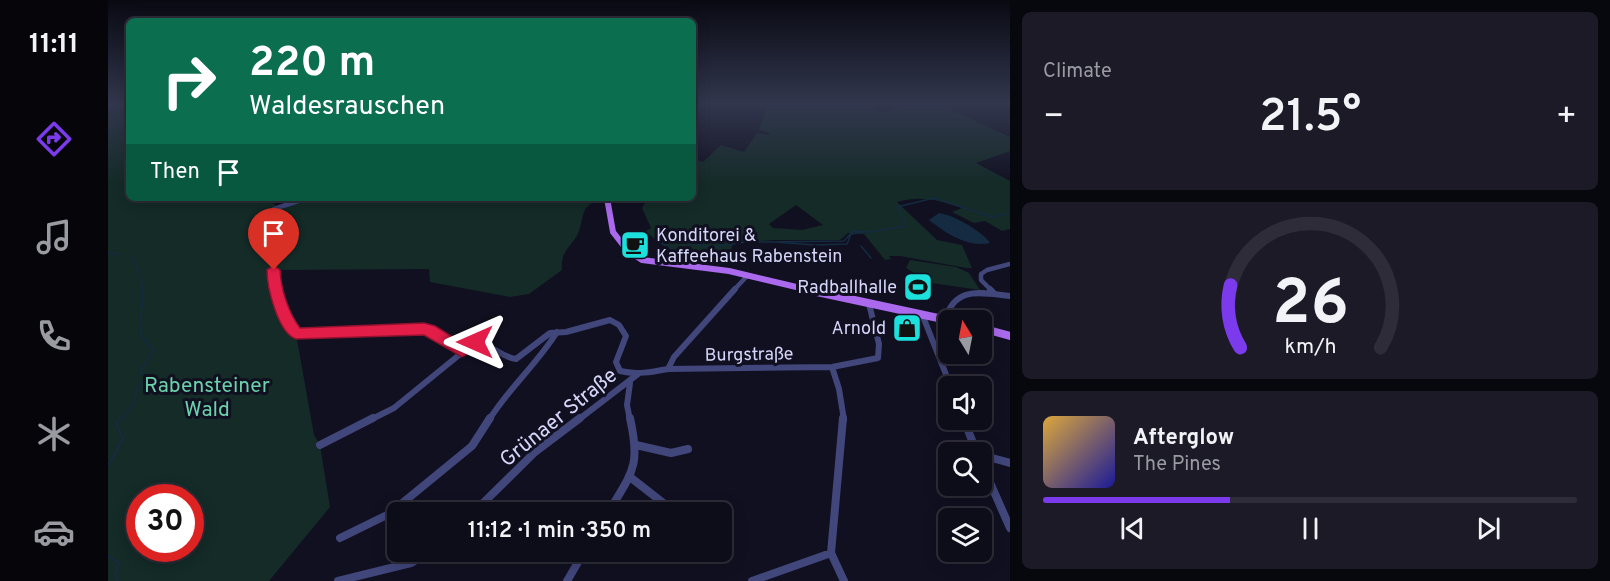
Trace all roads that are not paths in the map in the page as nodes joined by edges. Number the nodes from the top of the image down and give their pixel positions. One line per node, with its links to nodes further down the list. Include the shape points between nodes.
1 (299, 201): 14 (street, via 274,210 278,229 274,280 286,320 296,333 424,329)
2 (608, 201): 4 (main road, via 614,232 638,258)
3 (1010, 264): 5 (street, via 981,274 981,280)
4 (747, 276): 7 (main road); 16 (street, via 674,357)
5 (994, 294): 6 (street); 8 (street, via 958,295 950,302)
6 (1010, 296)
7 (869, 304): 9 (main road); 15 (street, Burgstraße, via 879,344 878,358)
8 (949, 310)
9 (922, 314): 10 (main road); 18 (street)
10 (938, 318)
11 (992, 331): 13 (main road)
12 (557, 332): 14 (street, via 544,335 516,359 503,358 482,342); 17 (street, via 604,321 619,325 626,336 616,362 621,371); 31 (street, via 541,357 501,401 472,446 389,514)
13 (1010, 336)
14 (462, 350): 21 (street, via 394,408)
15 (831, 368): 16 (street, Burgstraße); 32 (street, via 844,422)
16 (668, 369): 17 (street, Burgstraße)
17 (639, 374): 19 (street, Grünaer Straße)
18 (947, 376)
19 (630, 383): 20 (street, via 627,405); 27 (street, Grünaer Straße, via 535,452)
20 (636, 445): 22 (street, via 671,453); 25 (street)
21 (320, 446)
22 (688, 449)
23 (992, 458): 24 (street)
24 (1010, 463)
25 (630, 477): 28 (street); 29 (street)
26 (992, 487): 30 (street)
27 (484, 502)
28 (615, 502)
29 (662, 502)
30 (1010, 528)
31 (340, 538)
32 (831, 552): 37 (street); 38 (street)
33 (413, 562): 35 (street)
34 (578, 562): 36 (street)
35 (338, 581)
36 (567, 581)
37 (752, 581)
38 (844, 581)

